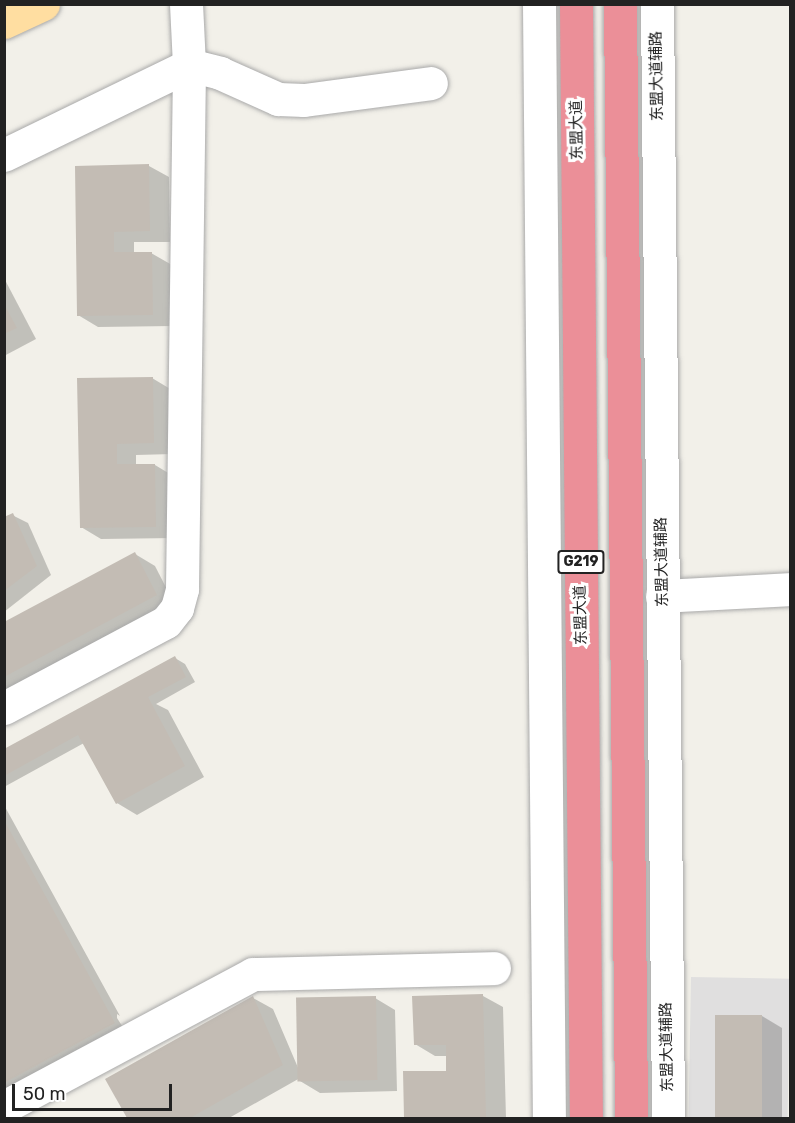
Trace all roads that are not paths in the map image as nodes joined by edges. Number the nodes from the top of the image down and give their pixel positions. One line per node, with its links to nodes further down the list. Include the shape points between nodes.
1 (43, 4): 7 (main road)
2 (186, 4): 8 (street)
3 (538, 4): 18 (street)
4 (576, 4): 19 (highway, 东盟大道 / G219)
5 (620, 4): 15 (highway, G219)
6 (657, 4): 12 (street, 东盟大道辅路)
7 (4, 22)
8 (189, 65): 9 (street, via 220,73 278,99 304,100); 10 (street); 13 (street, via 182,589 177,608 166,622)
9 (431, 83)
10 (4, 155)
11 (790, 589): 12 (street)
12 (662, 596): 16 (street, 东盟大道辅路)
13 (4, 708)
14 (494, 968): 17 (street, via 253,974)
15 (630, 1018): 16 (street); 20 (highway, G219)
16 (667, 1018): 21 (street, 东盟大道辅路)
17 (4, 1107)
18 (549, 1119)
19 (586, 1119)
20 (631, 1119)
21 (668, 1119)

